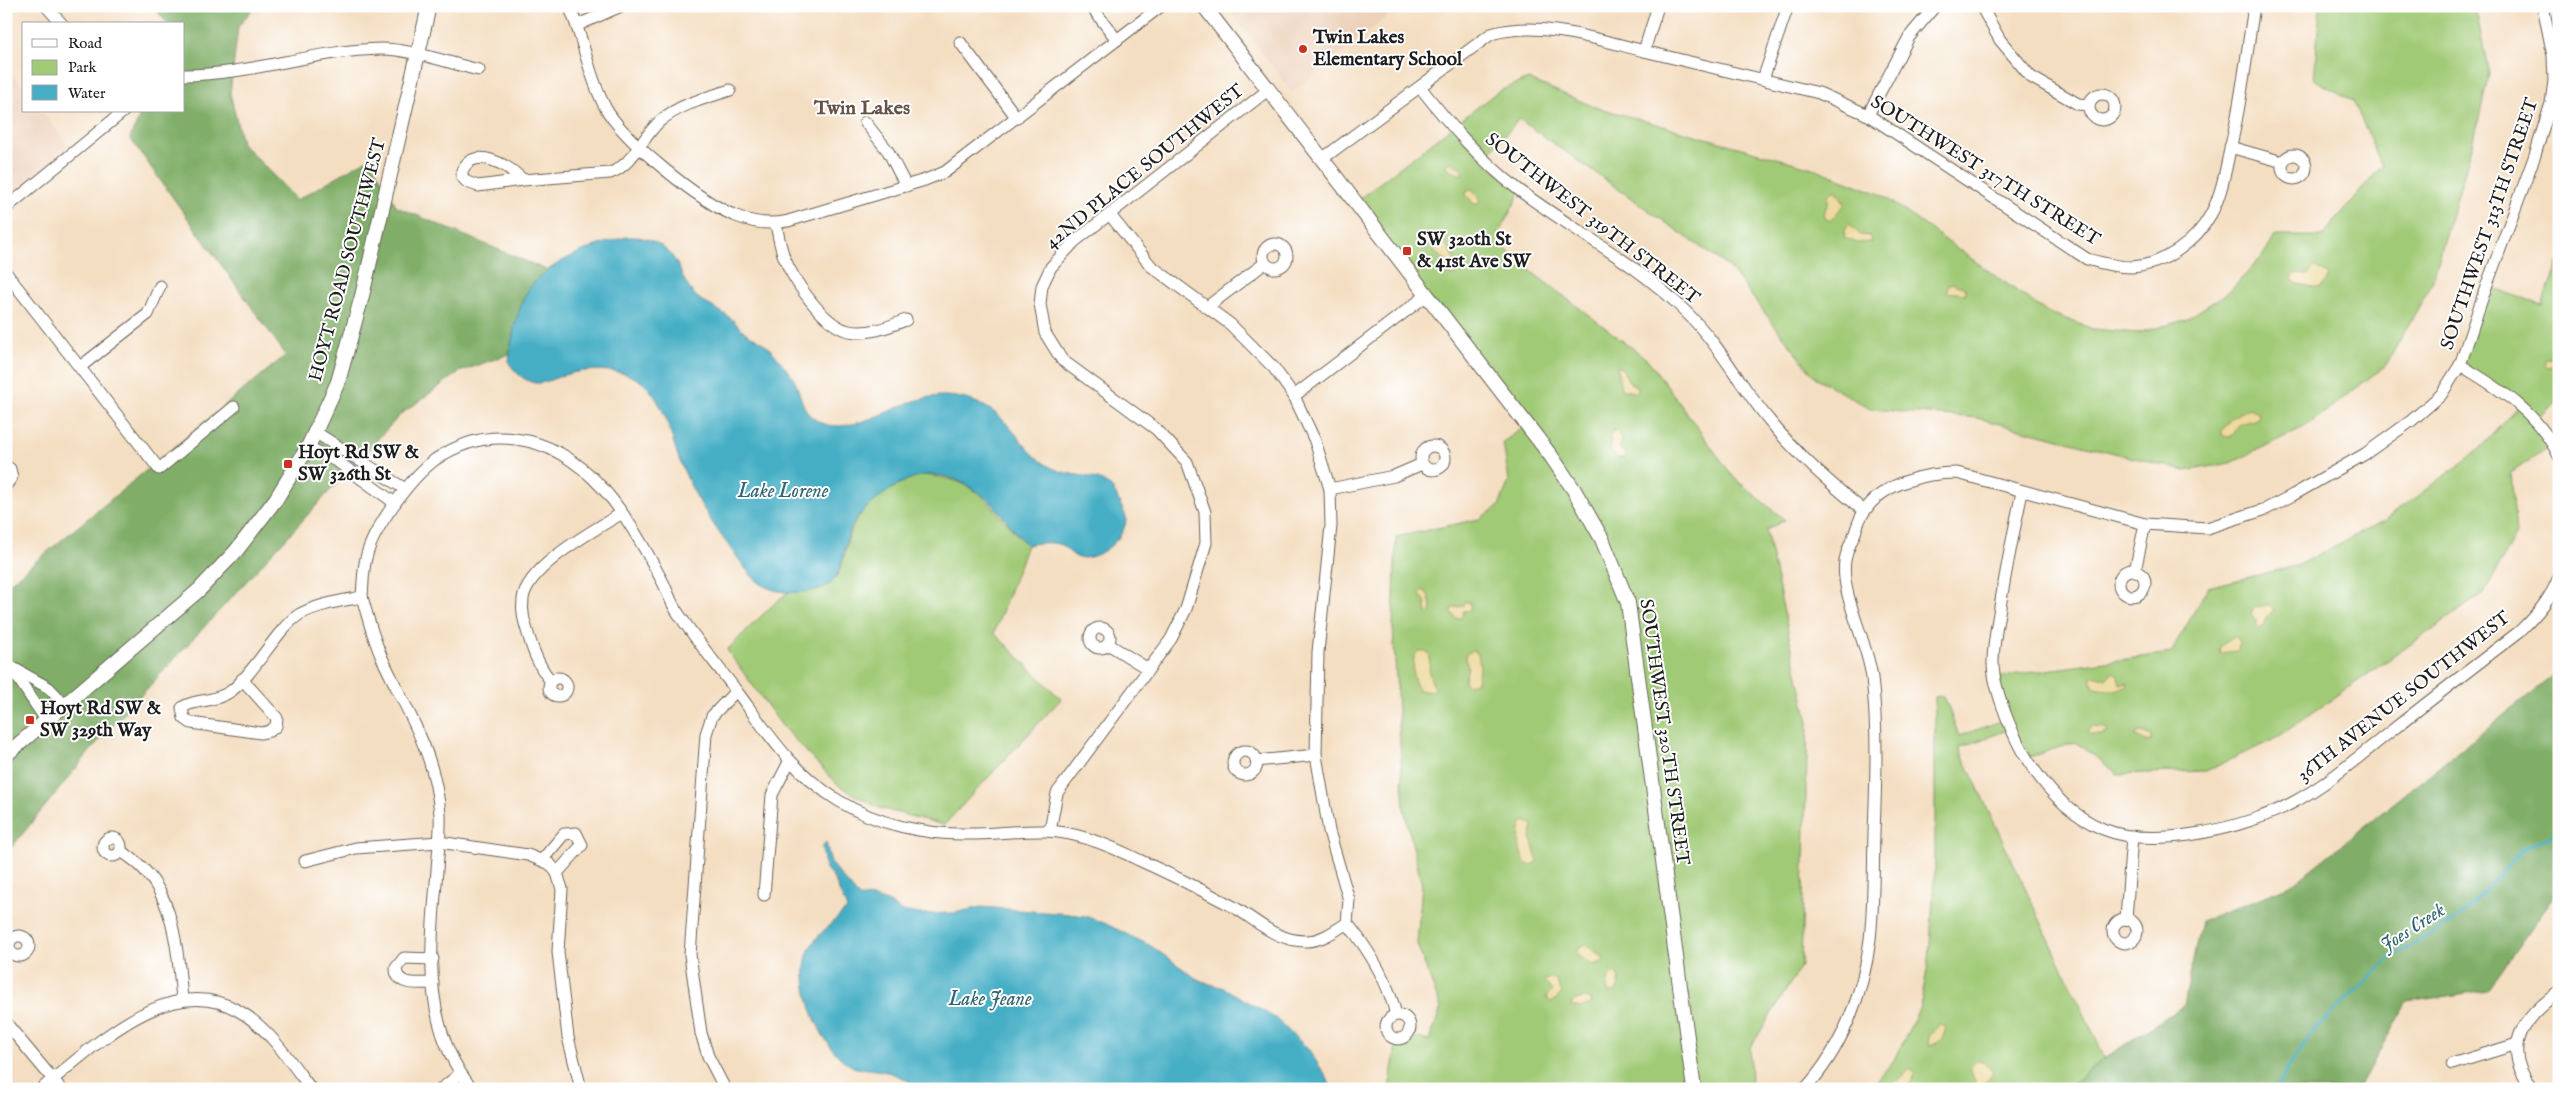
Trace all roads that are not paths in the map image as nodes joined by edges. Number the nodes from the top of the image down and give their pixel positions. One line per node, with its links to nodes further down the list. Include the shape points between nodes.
1 (46, 6): 14 (street)
2 (429, 6): 19 (main road, HOYT ROAD SOUTHWEST)
3 (569, 6): 15 (street)
4 (621, 6): 15 (street)
5 (1091, 6): 16 (street)
6 (1161, 6): 16 (street)
7 (1204, 6): 25 (main road, SOUTHWEST 320TH STREET)
8 (1658, 6): 18 (street)
9 (1788, 6): 22 (street)
10 (1935, 6): 28 (street, via 1909,37)
11 (1981, 6): 26 (street, via 2000,40 2031,77 2078,104)
12 (2254, 6): 32 (street, SOUTHWEST 317TH STREET, via 2241,101)
13 (2543, 6): 46 (street, SOUTHWEST 313TH STREET, via 2553,56 2551,103)
14 (60, 22)
15 (578, 25): 31 (street, via 594,84 614,122)
16 (1117, 40): 29 (street)
17 (960, 42): 29 (street)
18 (1644, 51): 22 (street, SOUTHWEST 317TH STREET); 23 (street, SOUTHWEST 317TH STREET, via 1590,37 1527,28 1509,29 1491,34 1471,47)
19 (419, 56): 20 (street); 21 (street, via 396,50 365,50 251,69); 50 (main road, HOYT ROAD SOUTHWEST, via 362,296 338,382)
20 (479, 70)
21 (185, 75)
22 (1763, 79): 28 (street, SOUTHWEST 317TH STREET, via 1819,93)
23 (1420, 87): 33 (street, SOUTHWEST 317TH STREET); 60 (street, SOUTHWEST 319TH STREET, via 1482,160 1521,191 1610,251 1686,312 1720,351 1774,427 1805,461)
24 (730, 90): 31 (street, via 674,111 656,125)
25 (1268, 90): 33 (main road, SOUTHWEST 320TH STREET); 38 (street, 42ND PLACE SOUTHWEST)
26 (2089, 105)
27 (123, 112): 37 (street)
28 (1868, 115): 32 (street, SOUTHWEST 317TH STREET, via 2087,259 2111,265 2134,267 2164,258 2201,230 2212,213 2222,186)
29 (1017, 118): 36 (street, via 945,172)
30 (865, 122): 36 (street, via 888,151)
31 (638, 147): 35 (street, via 621,168 610,173); 39 (street, via 725,212 751,221)
32 (2230, 147): 34 (street)
33 (1322, 159): 43 (main road, SOUTHWEST 320TH STREET)
34 (2283, 162)
35 (523, 180): 35 (street, via 503,164 488,159 472,161 462,171 464,180 478,186)
36 (906, 186): 39 (street)
37 (6, 208)
38 (1110, 215): 44 (street, via 1151,266); 68 (street, 42ND PLACE SOUTHWEST, via 1064,251 1046,276 1040,304 1045,333 1062,360 1144,419 1171,443 1187,462 1205,512 1206,543 1186,609 1172,639)
39 (776, 224): 45 (street, via 792,274 835,325 864,332)
40 (1266, 263): 44 (street)
41 (6, 273): 47 (street)
42 (160, 286): 47 (street, via 148,314)
43 (1427, 295): 48 (street); 104 (main road, SOUTHWEST 320TH STREET, via 1552,456 1602,539 1628,603)
44 (1207, 307): 48 (street, via 1230,324 1274,368)
45 (906, 320)
46 (2460, 365): 52 (street, via 2520,405 2553,444); 62 (street, SOUTHWEST 313TH STREET, via 2441,395 2411,421 2358,458 2273,506 2207,528)
47 (80, 367): 49 (street, via 159,469)
48 (1294, 396): 57 (street, via 1315,440)
49 (234, 407)
50 (315, 432): 51 (main road, HOYT ROAD SOUTHWEST); 56 (street)
51 (308, 447): 59 (street, via 338,462); 72 (main road, HOYT ROAD SOUTHWEST, via 276,499 236,551 199,590)
52 (2559, 456)
53 (1422, 464): 57 (street, via 1394,476)
54 (6, 466): 55 (street, via 12,477)
55 (6, 485)
56 (405, 489): 59 (street); 61 (street, via 425,467 447,452 471,441 501,437 535,441 562,453 584,468)
57 (1330, 489): 75 (street, via 1331,526 1318,652)
58 (2022, 492): 60 (street, SOUTHWEST 313TH STREET, via 1957,473 1933,473 1910,479 1885,492); 62 (street, SOUTHWEST 313TH STREET); 79 (street, 36TH AVENUE SOUTHWEST, via 1993,664 2010,729 2046,786 2072,811 2104,830)
59 (395, 503): 65 (street, via 365,559)
60 (1864, 511): 105 (street, via 1845,562 1845,580 1872,677 1875,724 1870,937 1864,976 1850,1015 1828,1059)
61 (622, 513): 70 (street, via 548,563 529,582 523,598 523,618 531,643); 71 (street, via 658,571 673,605)
62 (2145, 524): 63 (street)
63 (2135, 571)
64 (2559, 577): 79 (street, 36TH AVENUE SOUTHWEST, via 2540,611 2520,630 2327,782 2253,821 2174,837)
65 (362, 597): 69 (street, via 298,615); 80 (street, via 382,657 429,756 440,815)
66 (1108, 644): 68 (street)
67 (8, 664): 72 (street, via 49,688); 73 (street)
68 (1148, 669): 78 (street, via 1057,793)
69 (242, 679): 69 (street, via 222,697 186,705 181,713 191,723 261,733 270,731 276,726 277,718)
70 (551, 681)
71 (736, 691): 77 (street); 103 (street, via 712,716 706,734 690,955 696,1008 708,1056)
72 (65, 705): 73 (main road, HOYT ROAD SOUTHWEST)
73 (46, 720): 74 (main road, HOYT ROAD SOUTHWEST)
74 (6, 755)
75 (1316, 755): 76 (street); 86 (street, via 1329,830 1348,900)
76 (1256, 761)
77 (790, 762): 78 (street, via 839,801 894,825 967,835); 84 (street, via 772,795)
78 (1050, 831): 86 (street, via 1092,840 1138,859 1289,940 1310,942 1332,934)
79 (2132, 836): 85 (street)
80 (439, 842): 82 (street, via 356,848); 83 (street, via 528,855); 87 (street)
81 (120, 851): 90 (street, via 134,858 168,907)
82 (305, 861)
83 (550, 865): 83 (street, via 564,834 576,833 582,845); 102 (street, via 562,890 558,952 568,1038)
84 (764, 895)
85 (2126, 919)
86 (1347, 923): 91 (street, via 1368,948)
87 (433, 958): 88 (street); 88 (street, via 404,958 396,968 397,976 404,982)
88 (433, 983): 95 (street, via 438,1027)
89 (2559, 992): 93 (street, via 2530,1016)
90 (182, 999): 96 (street, via 154,1007 126,1023); 99 (street, via 219,1002 240,1011 284,1053)
91 (1396, 1015)
92 (6, 1023): 96 (street)
93 (2517, 1044): 94 (street); 106 (street, via 2520,1068)
94 (2452, 1064)
95 (460, 1074): 100 (street); 101 (street)
96 (53, 1079): 97 (street); 98 (street)
97 (40, 1089)
98 (61, 1089)
99 (310, 1089)
100 (441, 1089)
101 (472, 1089)
102 (581, 1089)
103 (725, 1089)
104 (1694, 1089)
105 (1805, 1089)
106 (2533, 1089)

